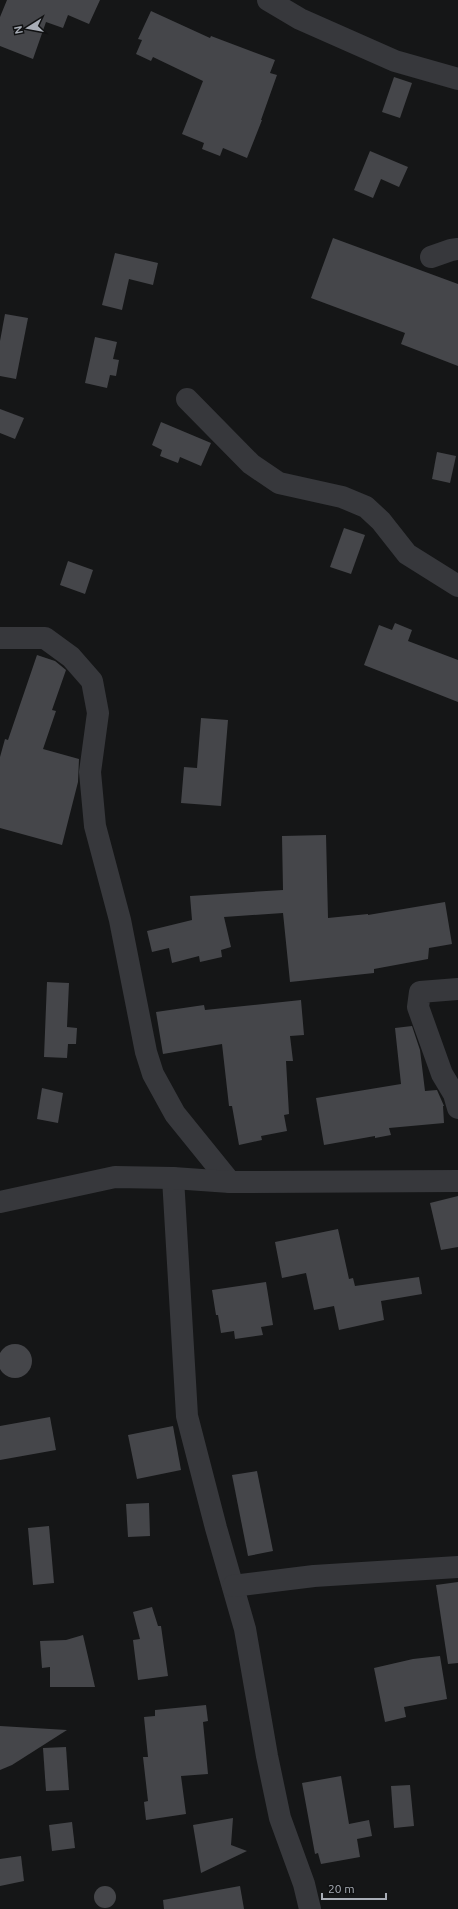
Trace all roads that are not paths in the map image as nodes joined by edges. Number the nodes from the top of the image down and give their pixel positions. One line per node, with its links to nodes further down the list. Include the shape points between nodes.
1 (268, 0): 2 (street, via 300,19 394,61)
2 (458, 79)
3 (458, 250): 4 (street)
4 (431, 257)
5 (187, 399): 6 (street, via 251,464 279,483 342,497 366,507 381,521 407,554)
6 (458, 586)
7 (0, 638): 12 (street, via 45,638 71,657 92,681 98,713 90,772 94,826 120,920 146,1052 153,1074 175,1114)
8 (458, 989): 9 (street, via 420,992 418,1007 439,1067 454,1094)
9 (458, 1108)
10 (173, 1178): 12 (street); 13 (street, via 115,1177); 15 (street, via 187,1416)
11 (458, 1181): 12 (street)
12 (230, 1182)
13 (0, 1202)
14 (458, 1567): 15 (street, via 314,1576)
15 (233, 1586): 16 (street, via 245,1629 280,1818 304,1884)
16 (310, 1909)

